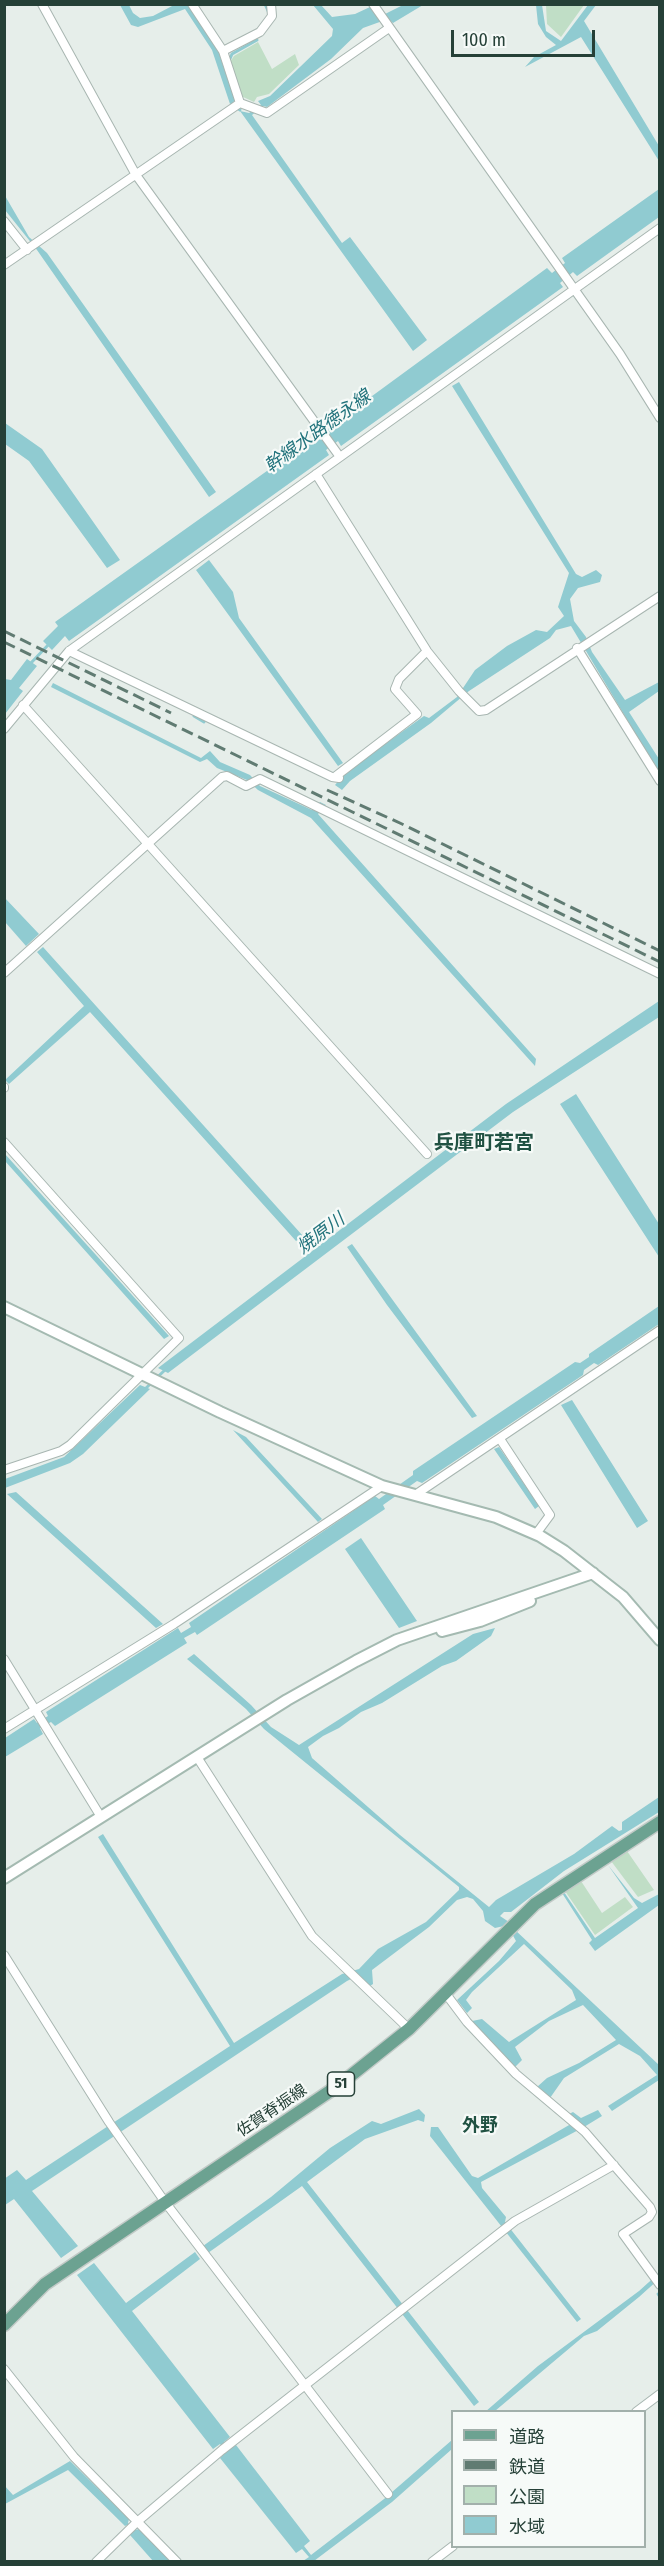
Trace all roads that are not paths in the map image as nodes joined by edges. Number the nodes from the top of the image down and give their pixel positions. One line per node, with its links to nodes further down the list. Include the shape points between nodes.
1 (42, 4): 8 (street)
2 (192, 4): 6 (street)
3 (271, 4): 6 (street, via 272,16 260,32)
4 (373, 4): 5 (street)
5 (388, 26): 7 (street, via 267,113); 13 (street)
6 (223, 51): 7 (street)
7 (236, 106): 8 (street)
8 (136, 175): 11 (street); 15 (street)
9 (4, 221): 11 (street)
10 (660, 228): 13 (street)
11 (29, 249): 12 (street)
12 (4, 265)
13 (575, 289): 14 (street); 15 (street)
14 (660, 418)
15 (340, 457): 16 (street)
16 (316, 474): 19 (street); 20 (street)
17 (660, 597): 18 (street)
18 (577, 648): 20 (street, via 479,711); 23 (street)
19 (69, 651): 20 (street, via 332,777 338,777 417,714 395,689 399,679); 21 (street)
20 (427, 651)
21 (23, 705): 22 (street); 24 (street)
22 (4, 729)
23 (659, 781)
24 (148, 844): 25 (street); 26 (street, via 222,777 250,786 257,780); 28 (street)
25 (4, 973)
26 (660, 974)
27 (4, 1142): 31 (street, via 179,1338)
28 (427, 1154)
29 (4, 1307): 31 (street)
30 (660, 1330): 32 (street)
31 (142, 1373): 33 (street, via 61,1451); 34 (street)
32 (500, 1439): 35 (street); 36 (street, via 550,1515)
33 (4, 1470)
34 (387, 1487): 35 (street); 40 (street)
35 (410, 1494): 36 (street, via 495,1517)
36 (536, 1534): 37 (street)
37 (593, 1573): 38 (street, via 623,1597); 42 (street, via 480,1621 381,1648)
38 (660, 1640)
39 (4, 1659): 40 (street)
40 (36, 1710): 41 (street); 43 (street)
41 (4, 1729)
42 (197, 1757): 43 (street); 48 (street, via 312,1936)
43 (101, 1817): 45 (street)
44 (660, 1822): 47 (main road, 佐賀脊振線 / 51, via 535,1904)
45 (4, 1878)
46 (4, 1955): 50 (street, via 118,2136)
47 (446, 1994): 48 (main road, 佐賀脊振線 / 51); 49 (street, via 516,2074 585,2132)
48 (409, 2029): 50 (main road, 佐賀脊振線 / 51, via 339,2085)
49 (614, 2165): 51 (street, via 652,2212 623,2234); 54 (street, via 510,2225)
50 (165, 2202): 52 (main road, 佐賀脊振線 / 51, via 45,2284); 54 (street)
51 (660, 2285)
52 (4, 2325)
53 (4, 2369): 58 (street)
54 (304, 2386): 57 (street); 58 (street)
55 (660, 2394): 56 (street)
56 (639, 2410)
57 (388, 2494)
58 (132, 2526): 60 (street); 61 (street)
59 (452, 2548): 62 (street)
60 (96, 2562)
61 (177, 2562)
62 (432, 2562)

